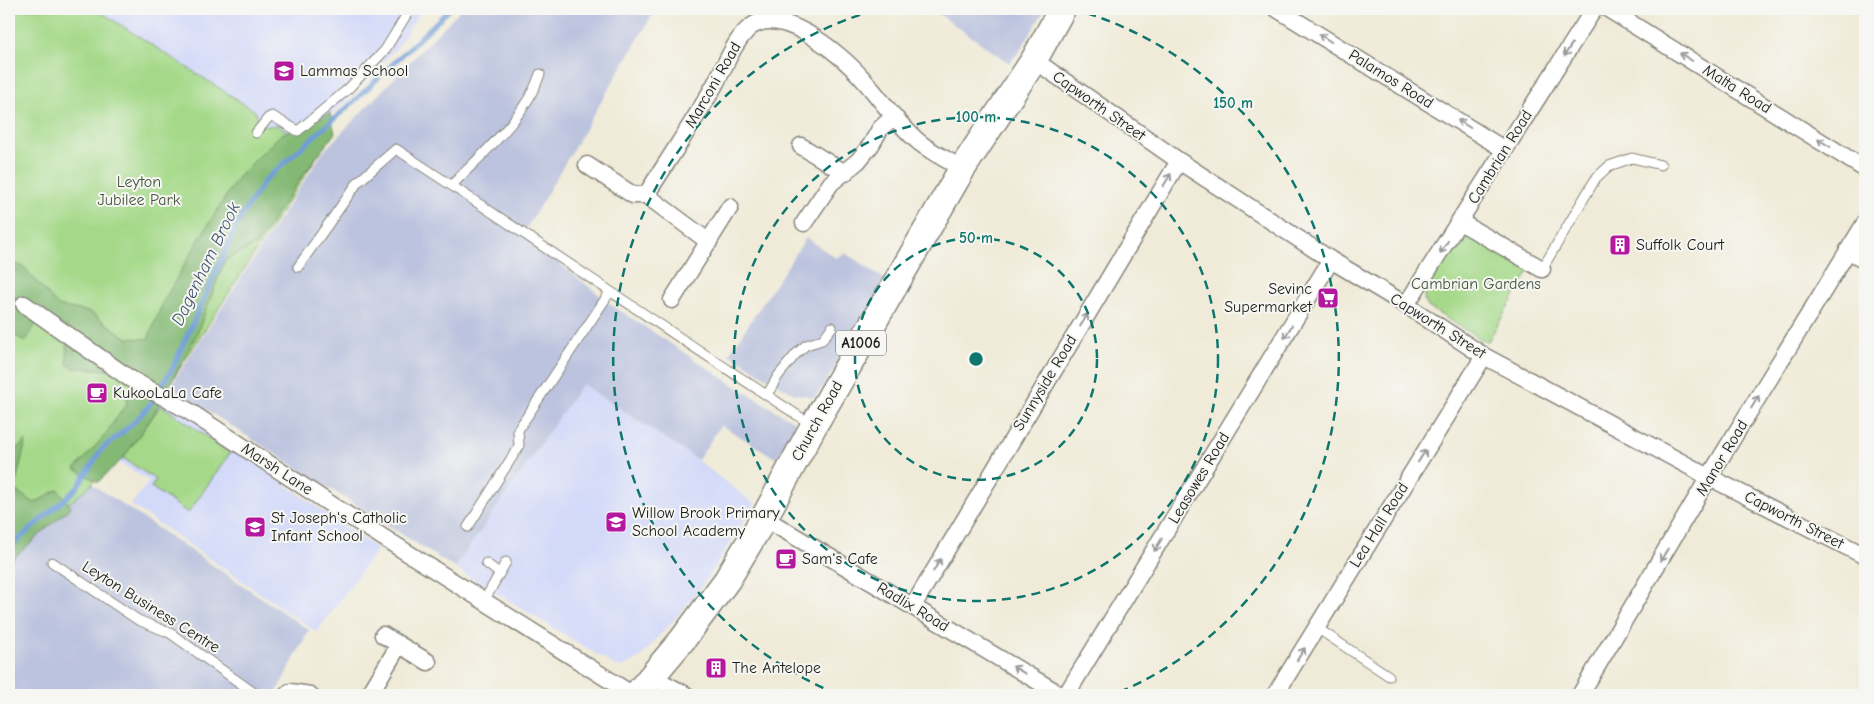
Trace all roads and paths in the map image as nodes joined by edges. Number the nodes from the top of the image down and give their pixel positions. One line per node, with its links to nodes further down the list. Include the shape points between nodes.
1 (410, 9): 9 (lane, via 385,50 348,89 298,131 272,116)
2 (1062, 9): 6 (main road, Church Road / A1006)
3 (1277, 9): 11 (street, Palamos Road, one-way to 3)
4 (1594, 9): 11 (street, Cambrian Road, one-way to 11)
5 (1608, 9): 16 (street, Malta Road, one-way to 5)
6 (1034, 60): 12 (street, Capworth Street); 15 (main road, Church Road / A1006)
7 (540, 74): 18 (lane, via 519,113)
8 (893, 117): 15 (street, Marconi Road, via 920,143); 17 (street); 19 (street, Marconi Road, via 861,77 805,32 776,20 757,22 736,44 714,86)
9 (256, 133)
10 (801, 146): 17 (street)
11 (1505, 150): 21 (street, Cambrian Road)
12 (1178, 160): 26 (street, Capworth Street); 47 (street, Sunnyside Road, one-way to 12)
13 (587, 165): 19 (street, via 633,195)
14 (1660, 165): 29 (lane, via 1632,158 1609,166 1596,178)
15 (962, 169): 37 (main road, Church Road / A1006)
16 (1865, 169)
17 (845, 173): 23 (street, via 831,183)
18 (452, 186): 28 (lane, via 396,149 358,182); 30 (lane)
19 (646, 195): 24 (street)
20 (730, 207): 24 (street)
21 (1460, 222): 29 (street); 33 (street, Cambrian Road, one-way to 33)
22 (1865, 222): 25 (street, Manor Road)
23 (804, 223)
24 (709, 242): 31 (street)
25 (1848, 250): 27 (street); 38 (street, Manor Road, one-way to 25)
26 (1331, 260): 33 (street, Capworth Street); 60 (street, Leasowes Road, one-way to 60)
27 (1865, 260)
28 (298, 267)
29 (1542, 269)
30 (610, 292): 36 (lane); 40 (lane, via 518,430 519,446)
31 (672, 300)
32 (24, 304): 46 (street, Marsh Lane, via 129,378 171,401)
33 (1406, 305): 35 (street, Capworth Street)
34 (832, 327): 36 (lane, via 822,340 806,344 796,354)
35 (1484, 356): 38 (street, Capworth Street); 48 (street, Lea Hall Road, one-way to 35)
36 (767, 394): 37 (lane)
37 (814, 425): 39 (main road, Church Road / A1006)
38 (1709, 477): 41 (street, Capworth Street); 62 (street, Manor Road, one-way to 62)
39 (764, 518): 47 (street, Radlix Road); 53 (main road, Church Road / A1006, via 712,601)
40 (468, 527)
41 (1865, 556)
42 (52, 562): 55 (lane, Leyton Business Centre, via 138,620 170,633)
43 (506, 562): 45 (lane)
44 (486, 563): 45 (lane)
45 (499, 573): 46 (lane)
46 (484, 601): 53 (street, Marsh Lane)
47 (912, 606): 59 (street, Radlix Road, one-way to 47)
48 (1317, 628): 52 (lane); 61 (street, Lea Hall Road, one-way to 48)
49 (383, 635): 50 (street)
50 (399, 645): 51 (street); 57 (street)
51 (428, 662)
52 (1389, 676)
53 (640, 689): 58 (street, Marsh Lane)
54 (289, 694): 56 (street)
55 (257, 695)
56 (310, 695)
57 (369, 695)
58 (686, 695)
59 (1061, 695)
60 (1066, 695)
61 (1275, 695)
62 (1580, 695)

